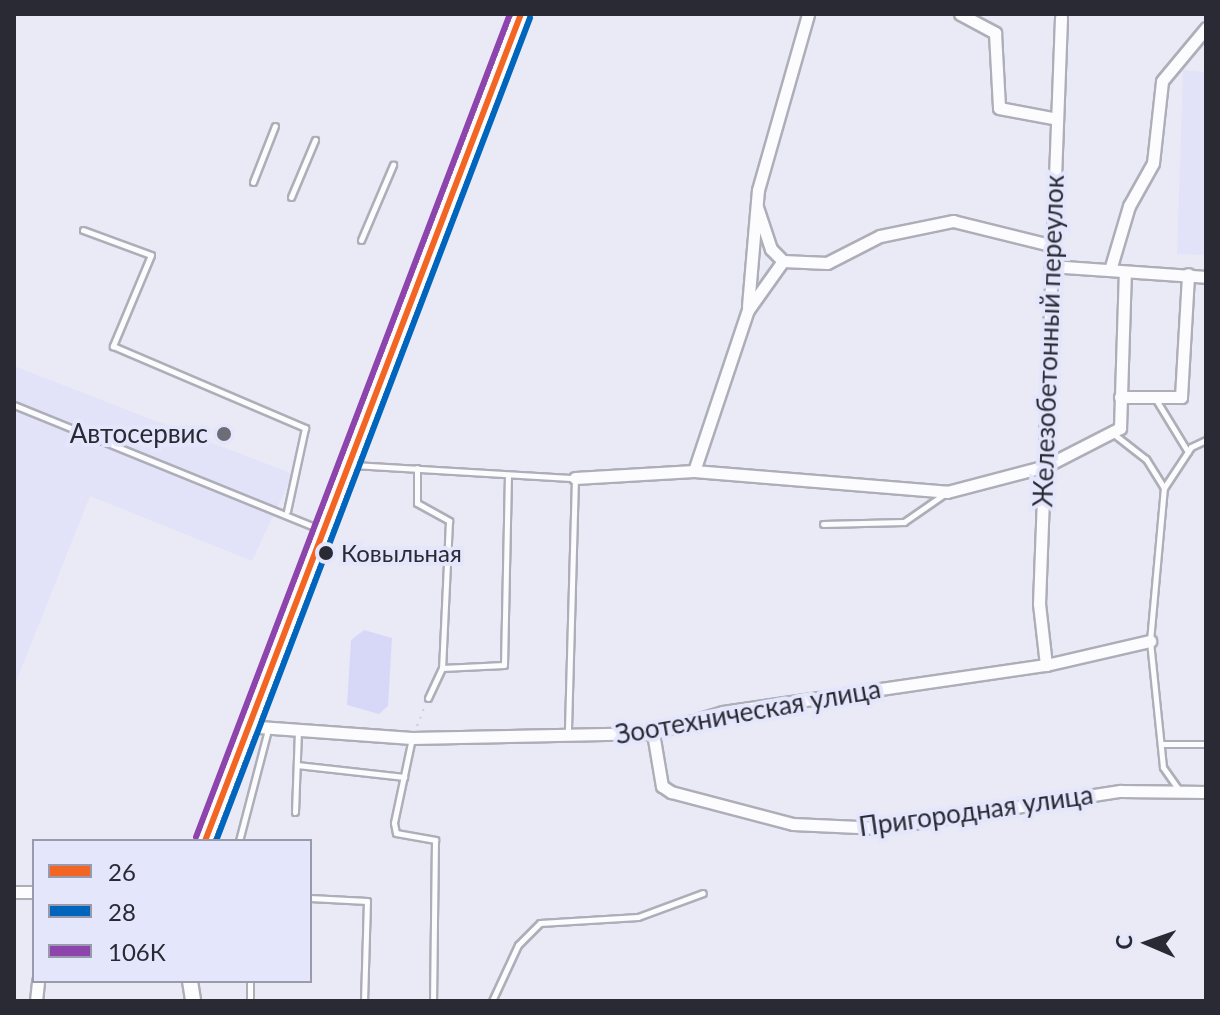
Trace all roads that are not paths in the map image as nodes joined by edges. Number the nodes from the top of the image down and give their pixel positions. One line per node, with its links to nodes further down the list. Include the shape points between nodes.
1 (521, 14): 29 (main road)
2 (808, 14): 12 (street)
3 (960, 14): 6 (street, via 995,33 999,108)
4 (1061, 17): 6 (street, Железобетонный переулок)
5 (1206, 28): 18 (street, via 1162,81 1153,163 1129,206)
6 (1057, 119): 15 (street, Железобетонный переулок)
7 (275, 126): 10 (lane)
8 (315, 140): 11 (lane)
9 (393, 165): 14 (lane)
10 (253, 182)
11 (291, 197)
12 (756, 203): 16 (street, via 771,249); 22 (street)
13 (83, 230): 37 (lane, via 151,255 113,346 305,428)
14 (361, 240)
15 (1050, 245): 16 (street, via 953,221 880,236 827,263); 17 (street, Железобетонный переулок)
16 (783, 261): 22 (street)
17 (1050, 266): 18 (street); 30 (street, Железобетонный переулок)
18 (1110, 270): 19 (street)
19 (1125, 272): 20 (street); 23 (street)
20 (1188, 274): 21 (street); 24 (street, via 1181,397)
21 (1206, 277)
22 (748, 310): 32 (street)
23 (1120, 397): 24 (street); 26 (street)
24 (1154, 397): 28 (lane)
25 (14, 405): 37 (lane)
26 (1115, 435): 30 (street); 35 (lane, via 1146,459)
27 (1206, 440): 28 (lane)
28 (1188, 452): 35 (lane)
29 (345, 464): 31 (lane); 39 (main road)
30 (1046, 466): 36 (street); 41 (street, Железобетонный переулок, via 1039,604)
31 (417, 468): 33 (lane); 42 (lane, via 417,503 449,521)
32 (694, 471): 34 (street); 36 (street)
33 (508, 476): 34 (lane); 42 (lane, via 504,665)
34 (575, 478): 49 (lane)
35 (1164, 488): 40 (lane)
36 (947, 492): 38 (lane, via 904,522)
37 (287, 511): 39 (lane)
38 (823, 524)
39 (320, 529): 44 (main road)
40 (1150, 641): 41 (street, Зоотехническая улица); 50 (lane)
41 (1046, 665): 47 (street, Зоотехническая улица, via 723,712)
42 (442, 668): 43 (lane)
43 (428, 698)
44 (245, 726): 45 (street, Зоотехническая улица); 57 (main road)
45 (268, 727): 46 (street, Зоотехническая улица); 58 (lane)
46 (298, 730): 48 (street, Зоотехническая улица); 52 (lane)
47 (653, 733): 49 (street, Зоотехническая улица); 54 (street, Пригородная улица, via 662,786 671,792 793,824 880,828 1120,791)
48 (412, 738): 49 (street, Зоотехническая улица); 53 (lane)
49 (568, 738)
50 (1161, 744): 51 (lane); 54 (lane, via 1169,782)
51 (1206, 744)
52 (297, 765): 53 (lane); 56 (lane)
53 (404, 777): 62 (lane, via 396,833 435,840 438,855)
54 (1180, 791): 55 (street, Пригородная улица)
55 (1206, 792)
56 (295, 812)
57 (206, 839)
58 (240, 839)
59 (703, 893): 63 (lane, via 638,917 540,923 518,945)
60 (312, 898): 61 (lane, via 367,901)
61 (364, 1001)
62 (433, 1001)
63 (492, 1001)

